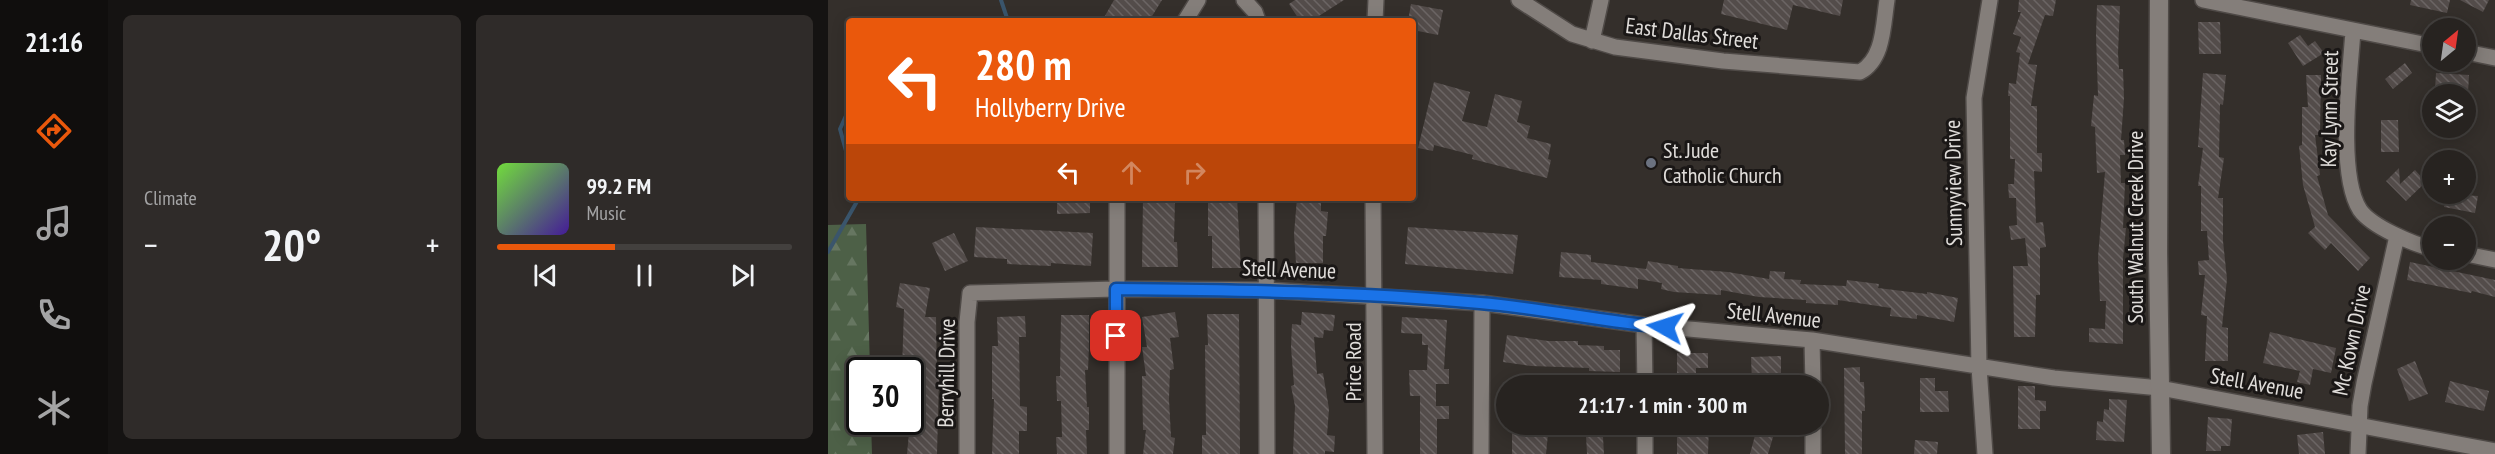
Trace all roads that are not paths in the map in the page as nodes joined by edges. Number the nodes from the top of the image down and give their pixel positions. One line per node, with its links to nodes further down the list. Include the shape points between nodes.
1 (1198, 0): 10 (street)
2 (1244, 0): 11 (street)
3 (1376, 0): 12 (street)
4 (1519, 0): 14 (street, East Dallas Street, via 1558,26)
5 (1601, 0): 14 (street)
6 (1887, 0): 14 (street, East Dallas Street, via 1878,50 1869,67 1860,72 1697,58)
7 (1990, 0): 32 (street, Sunnyview Drive, via 1974,98)
8 (2159, 0): 35 (street, South Walnut Creek Drive)
9 (2204, 0): 13 (street)
10 (1187, 18)
11 (1257, 18)
12 (1375, 18)
13 (2353, 31): 15 (street); 21 (street, Kay Lynn Street, via 2347,118 2349,171 2362,212)
14 (1592, 41)
15 (2422, 44)
16 (2476, 54): 17 (street)
17 (2495, 58)
18 (1117, 201): 25 (street)
19 (1266, 201): 26 (street)
20 (1373, 201): 28 (street, Price Road)
21 (2397, 236): 22 (street, Kay Lynn Street); 36 (street, Mc Kown Drive, via 2364,383)
22 (2422, 245)
23 (2476, 257): 24 (street)
24 (2495, 260)
25 (1116, 289): 26 (street, Stell Avenue); 27 (street, Stell Avenue); 41 (street)
26 (1266, 290): 28 (street, Stell Avenue); 42 (street)
27 (970, 293): 40 (street, Berryhill Drive)
28 (1375, 295): 29 (street, Stell Avenue); 43 (street, Price Road)
29 (1482, 303): 30 (street, Stell Avenue); 44 (street)
30 (1644, 325): 31 (street, Stell Avenue); 33 (street)
31 (1812, 340): 32 (street, Stell Avenue); 34 (street)
32 (1979, 367): 35 (street, Stell Avenue); 47 (street, Sunnyview Drive)
33 (1645, 375)
34 (1813, 375)
35 (2160, 388): 36 (street, Stell Avenue); 48 (street, South Walnut Creek Drive)
36 (2359, 424): 39 (street, Stell Avenue); 49 (street, Mc Kown Drive)
37 (1645, 435): 45 (street)
38 (1813, 435): 46 (street)
39 (2495, 452)
40 (967, 454)
41 (1117, 454)
42 (1267, 454)
43 (1376, 454)
44 (1481, 454)
45 (1645, 454)
46 (1813, 454)
47 (1985, 454)
48 (2161, 454)
49 (2358, 454)

